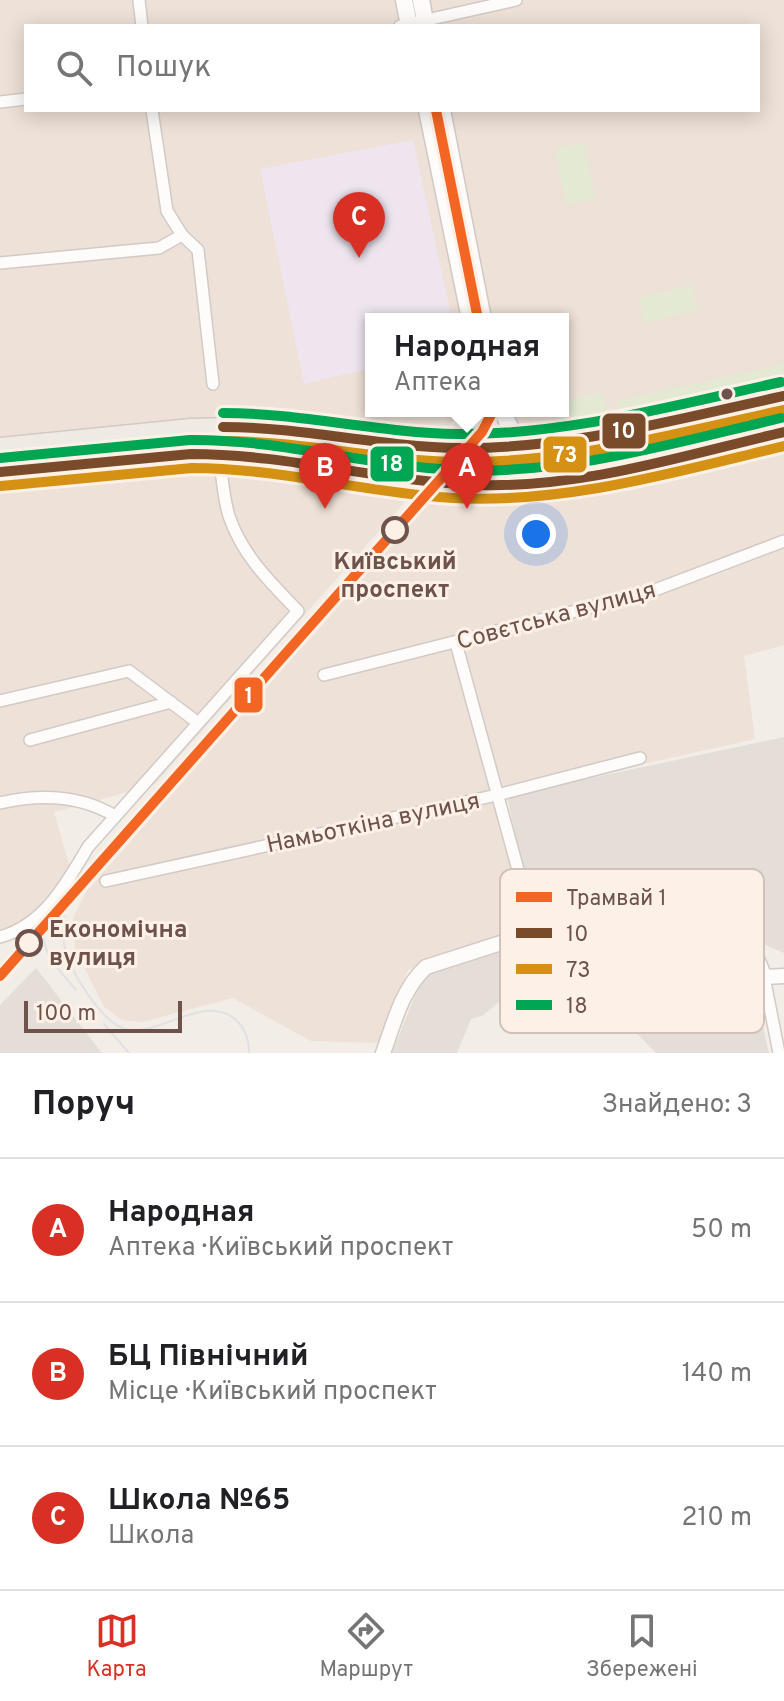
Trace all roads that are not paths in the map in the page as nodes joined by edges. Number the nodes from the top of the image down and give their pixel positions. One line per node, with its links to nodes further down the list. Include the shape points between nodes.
1 (139, 0): 5 (street)
2 (404, 0): 6 (main road)
3 (421, 0): 6 (main road)
4 (516, 0): 6 (street)
5 (142, 24)
6 (414, 24)
7 (24, 99): 8 (street)
8 (0, 102)
9 (152, 112): 12 (street, via 167,211)
10 (427, 112): 14 (main road)
11 (442, 112): 15 (main road)
12 (182, 235): 13 (street, via 159,248); 16 (street, via 198,250)
13 (0, 263)
14 (469, 313)
15 (482, 313)
16 (213, 384)
17 (782, 396): 21 (street); 25 (main road)
18 (469, 417): 27 (main road, via 451,437)
19 (478, 417): 28 (main road)
20 (505, 417): 25 (main road, via 516,439)
21 (784, 417)
22 (232, 427): 23 (main road); 27 (main road); 30 (main road, via 221,438)
23 (191, 428): 26 (main road); 29 (main road, via 206,437 200,450)
24 (784, 432): 32 (main road, via 544,481)
25 (533, 446): 28 (main road)
26 (0, 447)
27 (427, 447): 28 (main road)
28 (452, 448): 32 (main road, via 426,473)
29 (191, 454): 30 (main road); 31 (main road)
30 (219, 454): 32 (main road); 38 (street, via 228,514 239,540 298,611)
31 (0, 472)
32 (407, 481)
33 (784, 541): 34 (street, Совєтська вулиця, via 647,593)
34 (456, 643): 35 (street, Совєтська вулиця); 41 (street)
35 (324, 675)
36 (0, 701): 37 (street, via 122,671)
37 (171, 702): 38 (street); 39 (street)
38 (197, 722): 43 (street)
39 (30, 740)
40 (640, 758): 41 (street, Намьоткіна вулиця)
41 (497, 795): 44 (street); 45 (street, Намьоткіна вулиця)
42 (0, 803): 43 (street, via 40,796 96,805)
43 (115, 816): 46 (street, via 53,901 31,924)
44 (518, 869)
45 (106, 881)
46 (0, 937)
47 (500, 943): 50 (street, via 426,967 415,977)
48 (784, 976): 49 (street)
49 (764, 977): 51 (street)
50 (383, 1053)
51 (779, 1053)

